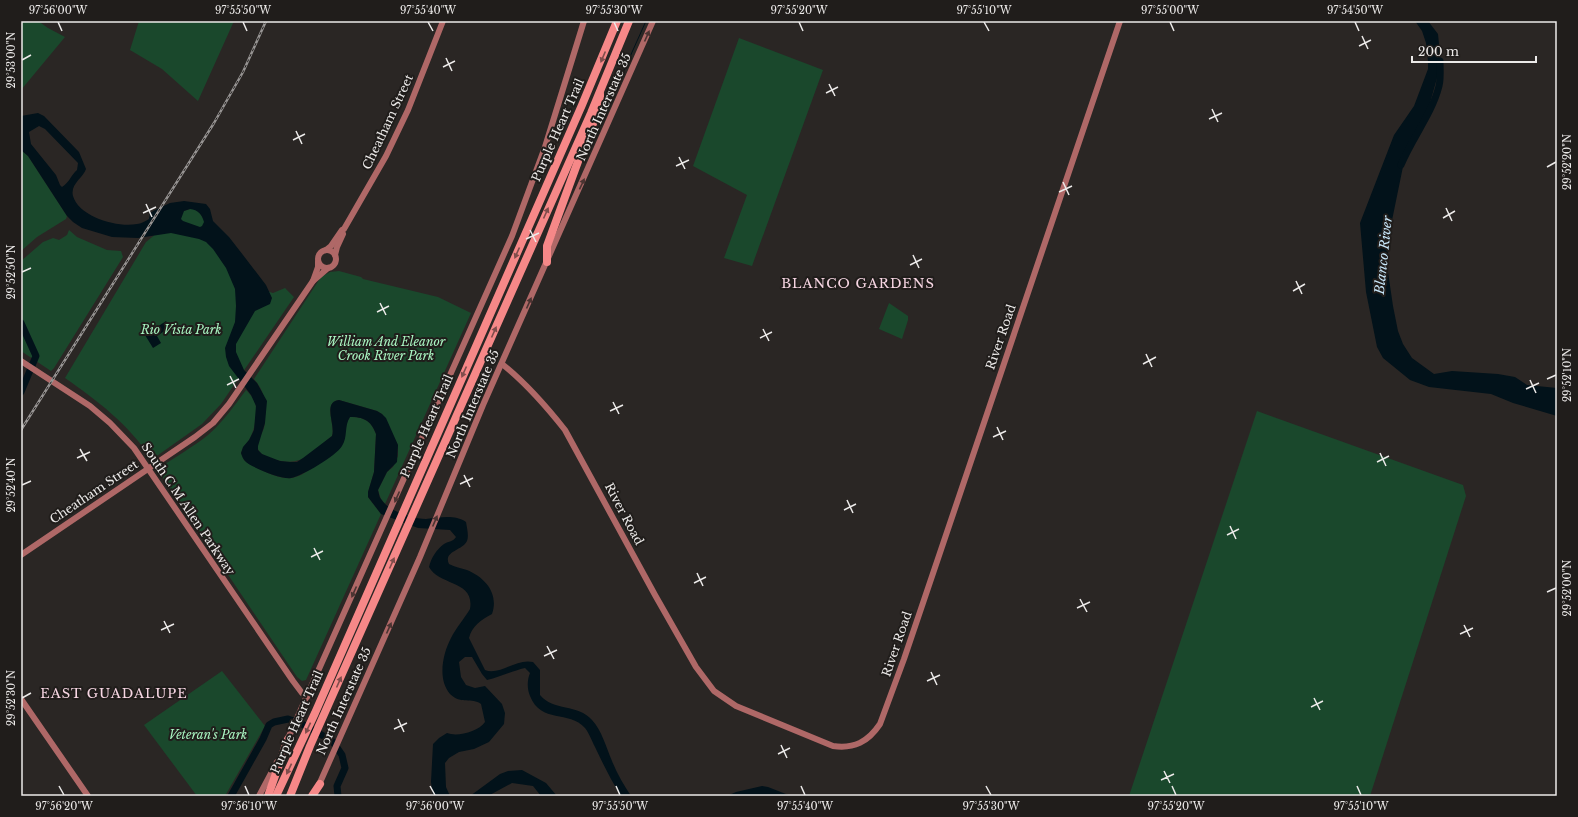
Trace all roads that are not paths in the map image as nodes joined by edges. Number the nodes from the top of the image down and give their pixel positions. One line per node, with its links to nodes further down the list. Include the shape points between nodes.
1 (443, 21): 8 (street, Cheatham Street, via 408,110 386,156)
2 (584, 21): 19 (street, one-way to 19, via 545,147 520,214)
3 (618, 21): 26 (highway, Purple Heart Trail, one-way to 26, via 315,713)
4 (629, 21): 7 (highway, Purple Heart Trail)
5 (654, 21): 12 (street, North Interstate 35, one-way to 5)
6 (1120, 21): 16 (street, River Road, via 906,652 880,724 874,734 866,740 849,747 833,746 736,706 714,691 696,666 654,594 565,430 526,385)
7 (600, 91): 12 (highway, via 600,106 547,246); 27 (highway, Purple Heart Trail, one-way to 7)
8 (344, 229): 9 (street, Cheatham Street); 10 (street, Cheatham Street)
9 (326, 250): 10 (street); 11 (street, via 319,254)
10 (335, 256): 13 (street, via 334,264)
11 (318, 262): 13 (street, via 322,267); 14 (street, Cheatham Street)
12 (547, 262): 16 (street, North Interstate 35, one-way to 12)
13 (328, 268): 14 (street, Cheatham Street)
14 (313, 281): 17 (street, Cheatham Street, via 214,423)
15 (21, 361): 17 (street, South C M Allen Parkway, via 79,398 106,419)
16 (502, 364): 22 (street, North Interstate 35, one-way to 16)
17 (149, 468): 18 (street, Cheatham Street); 19 (street, South C M Allen Parkway, via 293,681 302,693)
18 (21, 555)
19 (308, 696): 21 (street)
20 (21, 699): 23 (street)
21 (289, 738): 24 (street); 25 (highway)
22 (321, 780): 28 (highway)
23 (88, 796)
24 (259, 796)
25 (268, 796)
26 (276, 796)
27 (290, 796)
28 (313, 796)

